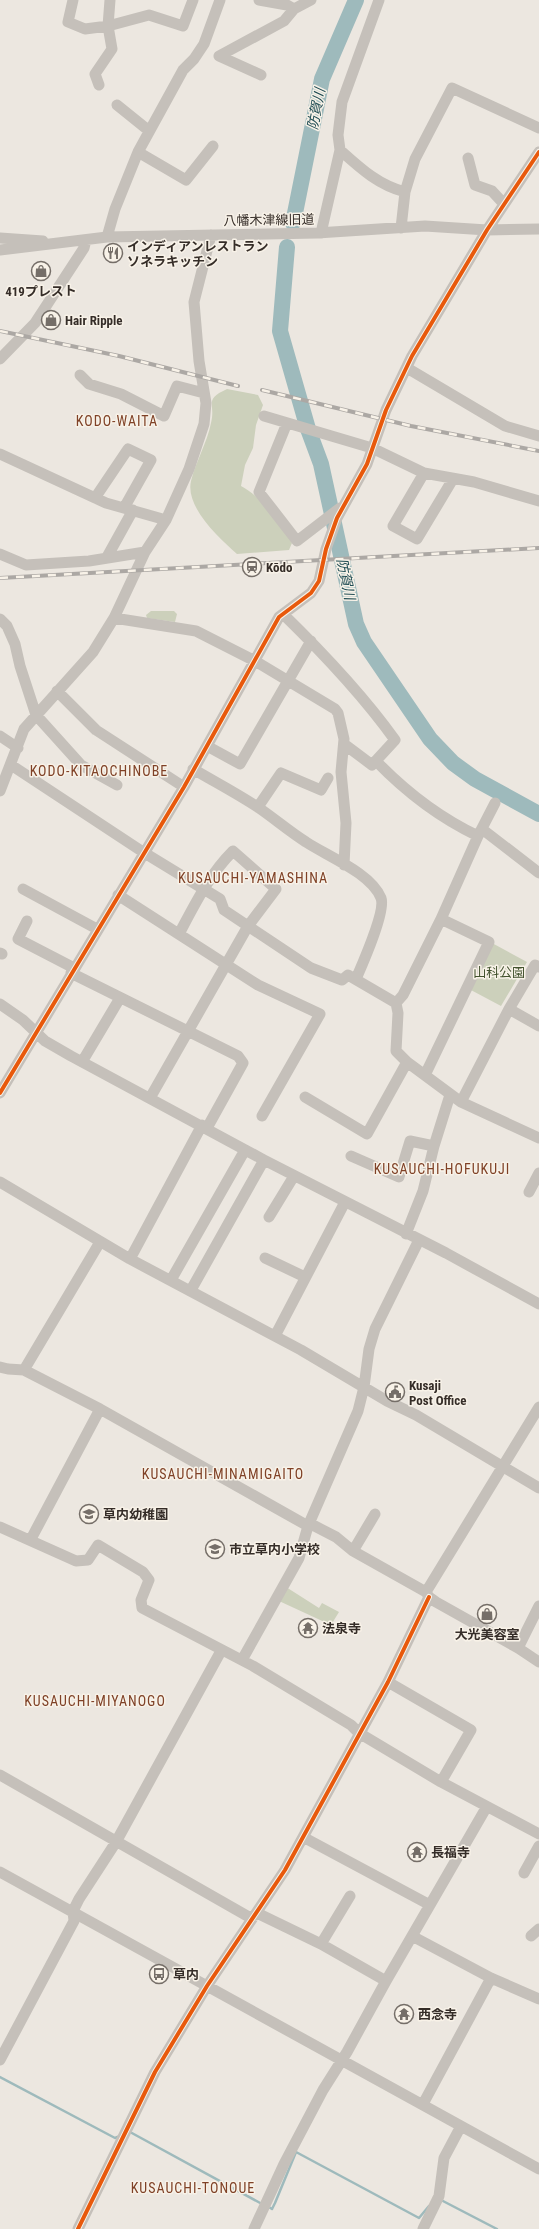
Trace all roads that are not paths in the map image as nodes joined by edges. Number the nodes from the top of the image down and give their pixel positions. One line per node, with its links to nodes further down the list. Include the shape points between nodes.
1 (73, 0): 9 (street, via 68,22 85,29)
2 (110, 0): 9 (street)
3 (193, 0): 9 (street, via 183,26 149,15)
4 (220, 0): 14 (street, via 204,44 183,70)
5 (259, 0): 8 (street, via 287,5)
6 (312, 0): 8 (street)
7 (379, 0): 16 (street, via 342,102 338,135)
8 (294, 9): 10 (street, via 284,21 219,56)
9 (108, 26): 11 (street, via 112,49 95,74)
10 (261, 75)
11 (99, 85)
12 (117, 105): 14 (street)
13 (539, 128): 20 (street, via 452,88 415,159)
14 (148, 130): 17 (street)
15 (213, 146): 17 (street, via 186,180)
16 (340, 150): 20 (street, via 378,181 389,188); 25 (street)
17 (138, 152): 27 (street, via 115,208)
18 (539, 152): 21 (street)
19 (468, 158): 21 (street, via 475,185 492,191)
20 (405, 192): 22 (street)
21 (504, 204): 24 (street)
22 (401, 228): 24 (street, 八幡木津線旧道, via 458,227); 25 (street, 八幡木津線旧道)
23 (539, 229): 24 (street, 八幡木津線旧道)
24 (488, 230): 33 (street)
25 (322, 233): 26 (street, 八幡木津線旧道)
26 (211, 235): 27 (street, 八幡木津線旧道); 35 (street, via 194,302)
27 (107, 237): 29 (street, 八幡木津線旧道)
28 (0, 238): 30 (street)
29 (86, 240): 30 (street, 八幡木津線旧道); 32 (street, via 84,248 44,311)
30 (58, 243): 31 (street, 八幡木津線旧道)
31 (0, 250)
32 (0, 359)
33 (407, 368): 38 (street, via 505,426); 39 (street, via 386,410)
34 (80, 375): 35 (street, via 89,384 121,394 164,416 177,386)
35 (204, 393): 47 (street, via 204,424 189,469)
36 (264, 416): 37 (street)
37 (287, 423): 39 (street); 45 (street, via 259,492 297,542)
38 (539, 436)
39 (372, 448): 41 (street); 45 (street, via 367,464)
40 (0, 454): 43 (street)
41 (424, 473): 42 (street); 42 (street, via 393,526 417,539)
42 (454, 479): 44 (street)
43 (95, 498): 46 (street); 46 (street, via 128,449 151,460)
44 (539, 500)
45 (344, 504): 51 (street, via 331,534 319,581 311,593)
46 (128, 509): 47 (street); 50 (street)
47 (166, 520): 48 (street)
48 (145, 552): 50 (street); 52 (street)
49 (0, 554): 50 (street, via 26,565 89,561)
50 (107, 557)
51 (283, 614): 54 (street); 55 (street)
52 (114, 618): 55 (street, via 196,631); 57 (street, via 93,652)
53 (0, 619): 58 (street, via 7,626 15,644)
54 (311, 641): 56 (street); 63 (street, via 370,705 395,740)
55 (255, 661): 56 (street); 61 (street)
56 (288, 680): 60 (street, via 335,709 341,723); 61 (street, via 240,764)
57 (57, 691): 58 (street); 68 (street, via 96,730)
58 (36, 716): 62 (street, via 24,729); 67 (street, via 81,765)
59 (0, 736): 62 (street)
60 (344, 744): 63 (street, via 372,765); 74 (street, via 341,772 346,824)
61 (207, 746): 65 (street)
62 (18, 748): 64 (street)
63 (376, 761): 72 (street, via 394,780 431,808 459,827)
64 (11, 765): 69 (street); 73 (street)
65 (194, 769): 68 (street); 71 (street)
66 (328, 778): 71 (street, via 322,790 281,773)
67 (117, 785)
68 (184, 787): 73 (street)
69 (0, 791)
70 (495, 803): 72 (street)
71 (258, 807): 74 (street, via 305,842)
72 (480, 832): 75 (street); 79 (street)
73 (143, 852): 77 (street); 78 (street)
74 (344, 865): 87 (street, via 362,876 381,899 382,906)
75 (539, 873)
76 (23, 889): 82 (street)
77 (203, 889): 81 (street, via 220,899 224,910); 81 (street, via 218,866 233,851 276,889); 83 (street)
78 (118, 895): 82 (street); 83 (street)
79 (441, 919): 89 (street, via 403,995); 97 (street, via 489,942)
80 (27, 921): 86 (street, via 18,939)
81 (248, 926): 84 (street); 87 (street, via 311,968 342,980 348,976)
82 (97, 929): 86 (street)
83 (179, 934): 84 (street)
84 (227, 965): 94 (street); 103 (street, via 258,985 320,1014)
85 (539, 967): 91 (street, via 535,965)
86 (72, 971): 88 (street); 93 (street)
87 (356, 979): 89 (street)
88 (120, 998): 94 (street); 95 (street)
89 (396, 1002): 96 (street, via 396,1051)
90 (0, 1004): 93 (street)
91 (509, 1009): 92 (street); 102 (street)
92 (539, 1026)
93 (36, 1032): 95 (street); 98 (street)
94 (188, 1032): 101 (street); 104 (street, via 238,1056 243,1062)
95 (82, 1062): 101 (street)
96 (407, 1062): 97 (street); 100 (street, via 367,1134)
97 (425, 1075): 99 (street)
98 (0, 1093)
99 (450, 1095): 102 (street); 106 (street)
100 (305, 1097)
101 (150, 1098): 104 (street)
102 (461, 1102): 105 (street)
103 (262, 1116)
104 (204, 1126): 107 (street); 119 (street)
105 (539, 1138)
106 (434, 1146): 108 (street, via 410,1141 398,1177); 116 (street, via 423,1191)
107 (245, 1150): 109 (street); 122 (street)
108 (351, 1156)
109 (264, 1160): 111 (street); 123 (street)
110 (539, 1173): 113 (street)
111 (294, 1176): 114 (street); 115 (street)
112 (0, 1182): 118 (street)
113 (529, 1192)
114 (345, 1202): 116 (street); 121 (street)
115 (269, 1217)
116 (406, 1234): 117 (street)
117 (419, 1240): 124 (street); 128 (street, via 375,1329 369,1349)
118 (100, 1242): 119 (street); 127 (street)
119 (130, 1258): 122 (street)
120 (265, 1258): 121 (street)
121 (305, 1277): 125 (street)
122 (172, 1280): 123 (street)
123 (190, 1290): 125 (street)
124 (539, 1304)
125 (275, 1336): 128 (street)
126 (1, 1369): 127 (street)
127 (24, 1370): 130 (street)
128 (364, 1387): 132 (street); 135 (street, via 358,1411)
129 (539, 1406): 131 (street)
130 (100, 1409): 135 (street); 137 (street)
131 (535, 1420): 132 (street)
132 (502, 1466): 133 (street); 139 (street)
133 (539, 1488)
134 (375, 1514): 138 (street)
135 (309, 1524): 138 (street, via 336,1537); 143 (street, via 299,1558)
136 (0, 1527): 137 (street)
137 (31, 1540): 142 (street, via 76,1561 88,1560 98,1545 143,1572 149,1580 141,1600 142,1608)
138 (353, 1551): 139 (street)
139 (428, 1595): 141 (street); 145 (street)
140 (539, 1606): 141 (street)
141 (518, 1648): 144 (street)
142 (221, 1651): 143 (street); 152 (street)
143 (242, 1660): 146 (street, via 351,1725)
144 (539, 1662)
145 (388, 1682): 146 (street); 148 (street, via 471,1730)
146 (359, 1733): 148 (street); 151 (street)
147 (0, 1775): 152 (street)
148 (440, 1782): 149 (street)
149 (486, 1808): 150 (street); 157 (street)
150 (539, 1834)
151 (303, 1836): 157 (street); 159 (street, via 285,1870)
152 (116, 1842): 158 (street, via 78,1899); 159 (street, via 249,1917)
153 (539, 1846): 155 (street)
154 (0, 1872): 158 (street)
155 (524, 1873)
156 (350, 1896): 161 (street)
157 (430, 1905): 160 (street)
158 (73, 1911): 164 (street); 166 (street, via 74,1921)
159 (253, 1916): 161 (street, via 259,1914); 164 (street)
160 (412, 1936): 162 (street); 163 (street)
161 (321, 1944): 163 (street)
162 (491, 1978): 165 (street); 168 (street)
163 (386, 1980): 167 (street)
164 (207, 1986): 167 (street); 171 (street, via 155,2072)
165 (537, 1994)
166 (0, 2060)
167 (341, 2060): 168 (street); 172 (street, via 284,2164)
168 (423, 2104): 169 (street)
169 (461, 2126): 170 (street); 173 (street, via 444,2158 439,2196)
170 (539, 2169)
171 (78, 2229)
172 (254, 2229)
173 (423, 2229)

